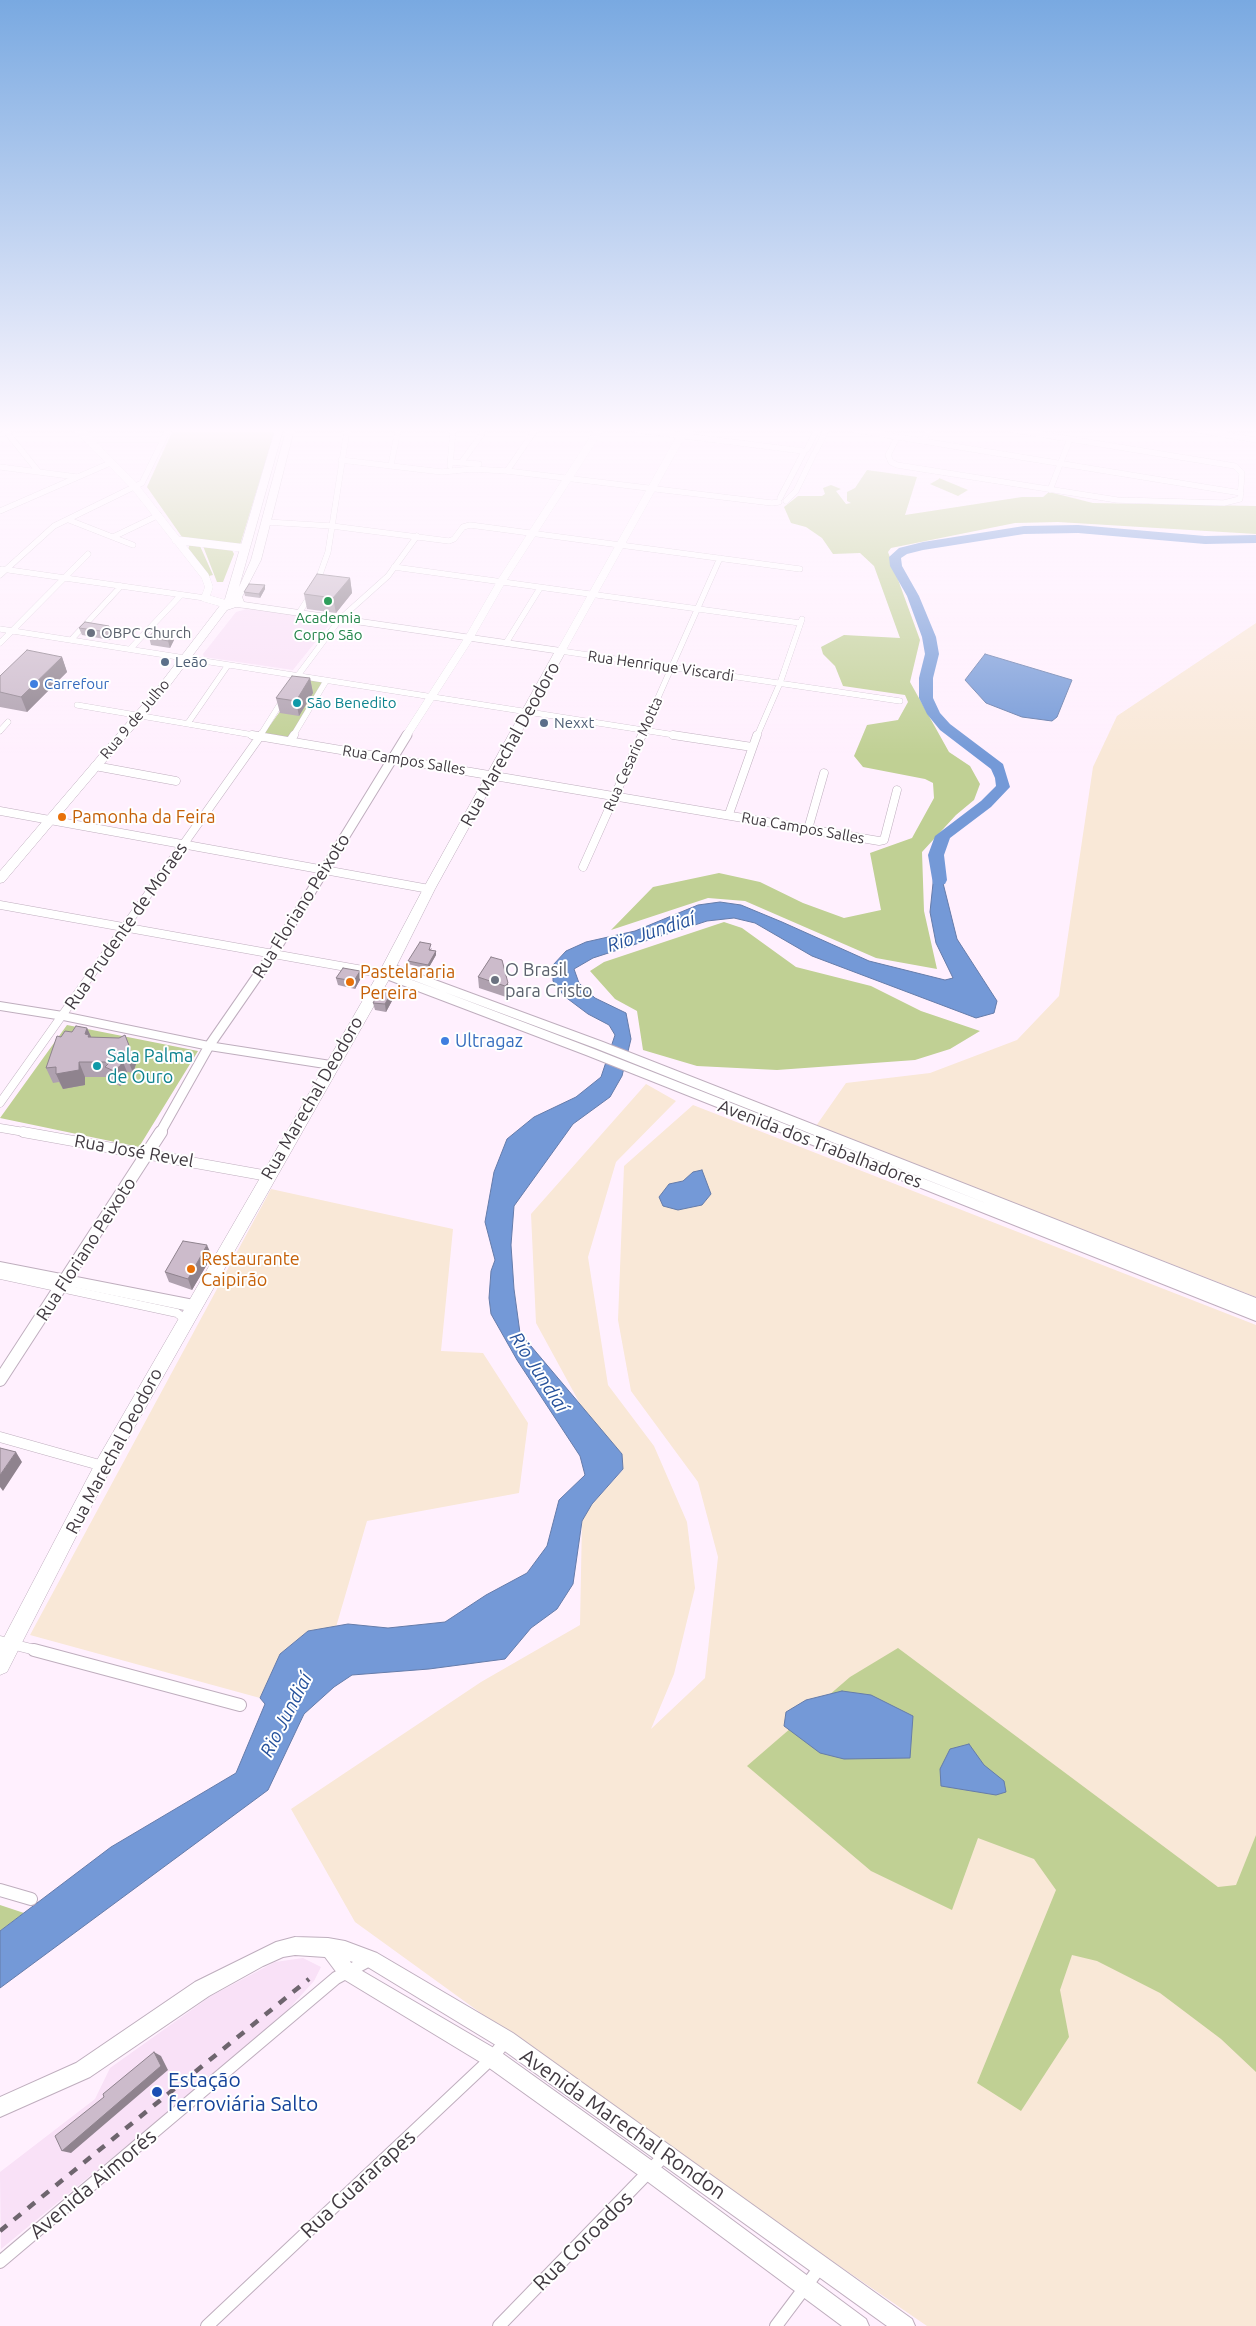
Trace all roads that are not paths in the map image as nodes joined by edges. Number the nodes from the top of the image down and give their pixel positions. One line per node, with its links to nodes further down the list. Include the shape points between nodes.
1 (40, 539): 22 (street)
2 (117, 539): 14 (street)
3 (246, 539): 16 (main road, Rua 9 de Julho)
4 (261, 539): 24 (main road, Rua 9 de Julho)
5 (329, 539): 34 (street, via 322,572)
6 (414, 539): 20 (street)
7 (434, 539): 8 (street)
8 (453, 539)
9 (528, 539): 25 (street, Rua Floriano Peixoto)
10 (567, 539): 15 (street)
11 (623, 539): 15 (street, Rua Marechal Deodoro)
12 (176, 540): 13 (street); 17 (street)
13 (197, 542): 16 (street); 17 (street)
14 (133, 545)
15 (619, 545): 19 (street); 29 (street, Rua Marechal Deodoro)
16 (243, 548): 24 (main road, via 252,554 246,571); 31 (main road, Rua 9 de Julho)
17 (183, 549): 30 (street, via 208,581)
18 (88, 554): 23 (street)
19 (720, 558): 21 (street); 33 (street, Rua Cesario Motta)
20 (394, 567): 25 (street); 35 (street)
21 (800, 569)
22 (2, 571): 23 (street)
23 (66, 578): 26 (street); 37 (street)
24 (249, 578): 31 (main road, Rua 9 de Julho)
25 (501, 582): 27 (street); 38 (street, Rua Floriano Peixoto)
26 (121, 586): 28 (street); 39 (street)
27 (540, 588): 29 (street); 41 (street)
28 (181, 595): 30 (street); 42 (street)
29 (592, 595): 33 (street); 43 (street, Rua Marechal Deodoro)
30 (204, 598): 31 (street)
31 (227, 602): 32 (main road, Rua Henrique Viscardi); 32 (main road); 44 (main road, Rua 9 de Julho)
32 (245, 605): 34 (main road, Rua Henrique Viscardi)
33 (697, 608): 46 (street, Rua Cesario Motta); 50 (street, via 801,621)
34 (299, 613): 35 (main road, Rua Henrique Viscardi)
35 (340, 619): 38 (main road, Rua Henrique Viscardi); 47 (street)
36 (0, 629): 37 (street)
37 (11, 631): 39 (street); 40 (street)
38 (469, 638): 41 (main road, Rua Henrique Viscardi); 52 (street, Rua Floriano Peixoto)
39 (71, 640): 42 (street)
40 (0, 643)
41 (506, 643): 43 (main road, Rua Henrique Viscardi)
42 (131, 648): 44 (street)
43 (561, 651): 46 (street, Rua Henrique Viscardi); 55 (main road, Rua Marechal Deodoro)
44 (185, 658): 45 (street); 56 (main road, Rua 9 de Julho)
45 (228, 665): 47 (street); 58 (street)
46 (671, 668): 50 (street, Rua Henrique Viscardi); 59 (street, Rua Cesario Motta)
47 (297, 676): 48 (street); 49 (street)
48 (326, 681): 52 (street); 62 (street)
49 (292, 683)
50 (780, 683): 53 (street, Rua Henrique Viscardi); 63 (street)
51 (288, 691): 61 (street, Rua Prudente de Moraes)
52 (430, 697): 55 (street); 64 (street, Rua Floriano Peixoto)
53 (900, 701)
54 (77, 705): 56 (street, Rua Campos Salles)
55 (529, 711): 59 (street); 66 (main road, Rua Marechal Deodoro)
56 (139, 715): 58 (street, Rua Campos Salles); 65 (main road, Rua 9 de Julho)
57 (8, 722): 60 (street)
58 (188, 723): 61 (street, Rua Campos Salles)
59 (644, 729): 63 (street); 70 (street, Rua Cesario Motta)
60 (0, 731)
61 (260, 736): 62 (street, Rua Campos Salles); 76 (street, Rua Prudente de Moraes)
62 (290, 741): 64 (street, Rua Campos Salles)
63 (752, 747): 72 (street)
64 (393, 758): 66 (street, Rua Campos Salles); 78 (street, Rua Floriano Peixoto)
65 (95, 766): 68 (street); 73 (main road, Rua 9 de Julho)
66 (494, 774): 70 (street, Rua Campos Salles); 80 (main road, Rua Marechal Deodoro)
67 (824, 774): 74 (street)
68 (176, 781)
69 (897, 790): 75 (street, via 884,840)
70 (614, 795): 72 (street, Rua Campos Salles); 77 (street, Rua Cesario Motta)
71 (0, 811): 73 (street)
72 (729, 814): 74 (street, Rua Campos Salles)
73 (49, 820): 76 (street); 79 (main road, Rua 9 de Julho)
74 (808, 829): 75 (street, Rua Campos Salles)
75 (879, 841)
76 (184, 844): 78 (street); 82 (street, Rua Prudente de Moraes)
77 (583, 867)
78 (324, 869): 80 (street); 83 (street, Rua Floriano Peixoto)
79 (0, 879)
80 (429, 890): 84 (main road, Rua Marechal Deodoro)
81 (0, 905): 82 (street)
82 (126, 928): 83 (street); 86 (street, Rua Prudente de Moraes)
83 (274, 952): 84 (street); 87 (street, Rua Floriano Peixoto)
84 (387, 970): 88 (main road, Rua Marechal Deodoro); 89 (main road, Avenida dos Trabalhadores)
85 (0, 1006): 86 (main road)
86 (64, 1016): 87 (main road); 90 (street, Rua Prudente de Moraes)
87 (209, 1046): 88 (main road); 92 (street, Rua Floriano Peixoto)
88 (331, 1065): 93 (main road, Rua Marechal Deodoro)
89 (647, 1070): 97 (main road, Avenida dos Trabalhadores); 99 (main road, Avenida dos Trabalhadores)
90 (0, 1103)
91 (0, 1128): 92 (street, Rua José Revel)
92 (149, 1153): 93 (street, Rua José Revel); 96 (street, Rua Floriano Peixoto)
93 (268, 1176): 98 (main road, Rua Marechal Deodoro)
94 (0, 1266): 96 (main road)
95 (0, 1275): 96 (street)
96 (62, 1284): 98 (main road); 100 (street, via 177,1313); 101 (street, Rua Floriano Peixoto)
97 (1256, 1304)
98 (194, 1306): 100 (main road, Rua Marechal Deodoro)
99 (1256, 1315)
100 (186, 1320): 103 (main road, Rua Marechal Deodoro)
101 (0, 1380)
102 (0, 1437): 103 (street)
103 (103, 1466): 104 (main road, Rua Marechal Deodoro)
104 (6, 1643): 105 (main road, Rua Marechal Deodoro); 106 (street)
105 (0, 1665)
106 (240, 1705)
107 (0, 1890): 108 (street)
108 (31, 1899)
109 (328, 1947): 110 (main road, Avenida Marechal Rondon); 111 (main road, Avenida Marechal Rondon); 114 (main road, Avenida Marechal Rondon, via 282,1948 257,1960 202,1989 83,2070)
110 (371, 1959): 111 (street, Avenida Aimorés); 112 (main road, Avenida Marechal Rondon)
111 (346, 1970): 113 (main road, Avenida Marechal Rondon); 117 (street, Avenida Aimorés)
112 (506, 2040): 113 (street, Rua Guararapes); 115 (main road, Avenida Marechal Rondon)
113 (492, 2058): 116 (main road, Avenida Marechal Rondon); 120 (street, Rua Guararapes)
114 (0, 2107)
115 (666, 2154): 116 (street, Rua Coroados); 118 (main road, Avenida Marechal Rondon)
116 (651, 2172): 119 (main road, Avenida Marechal Rondon); 121 (street, Rua Coroados)
117 (0, 2262)
118 (822, 2265): 119 (street); 124 (main road, Avenida Marechal Rondon)
119 (808, 2286): 122 (street); 123 (main road, Avenida Marechal Rondon)
120 (207, 2326)
121 (499, 2326)
122 (776, 2326)
123 (859, 2326)
124 (904, 2326)

